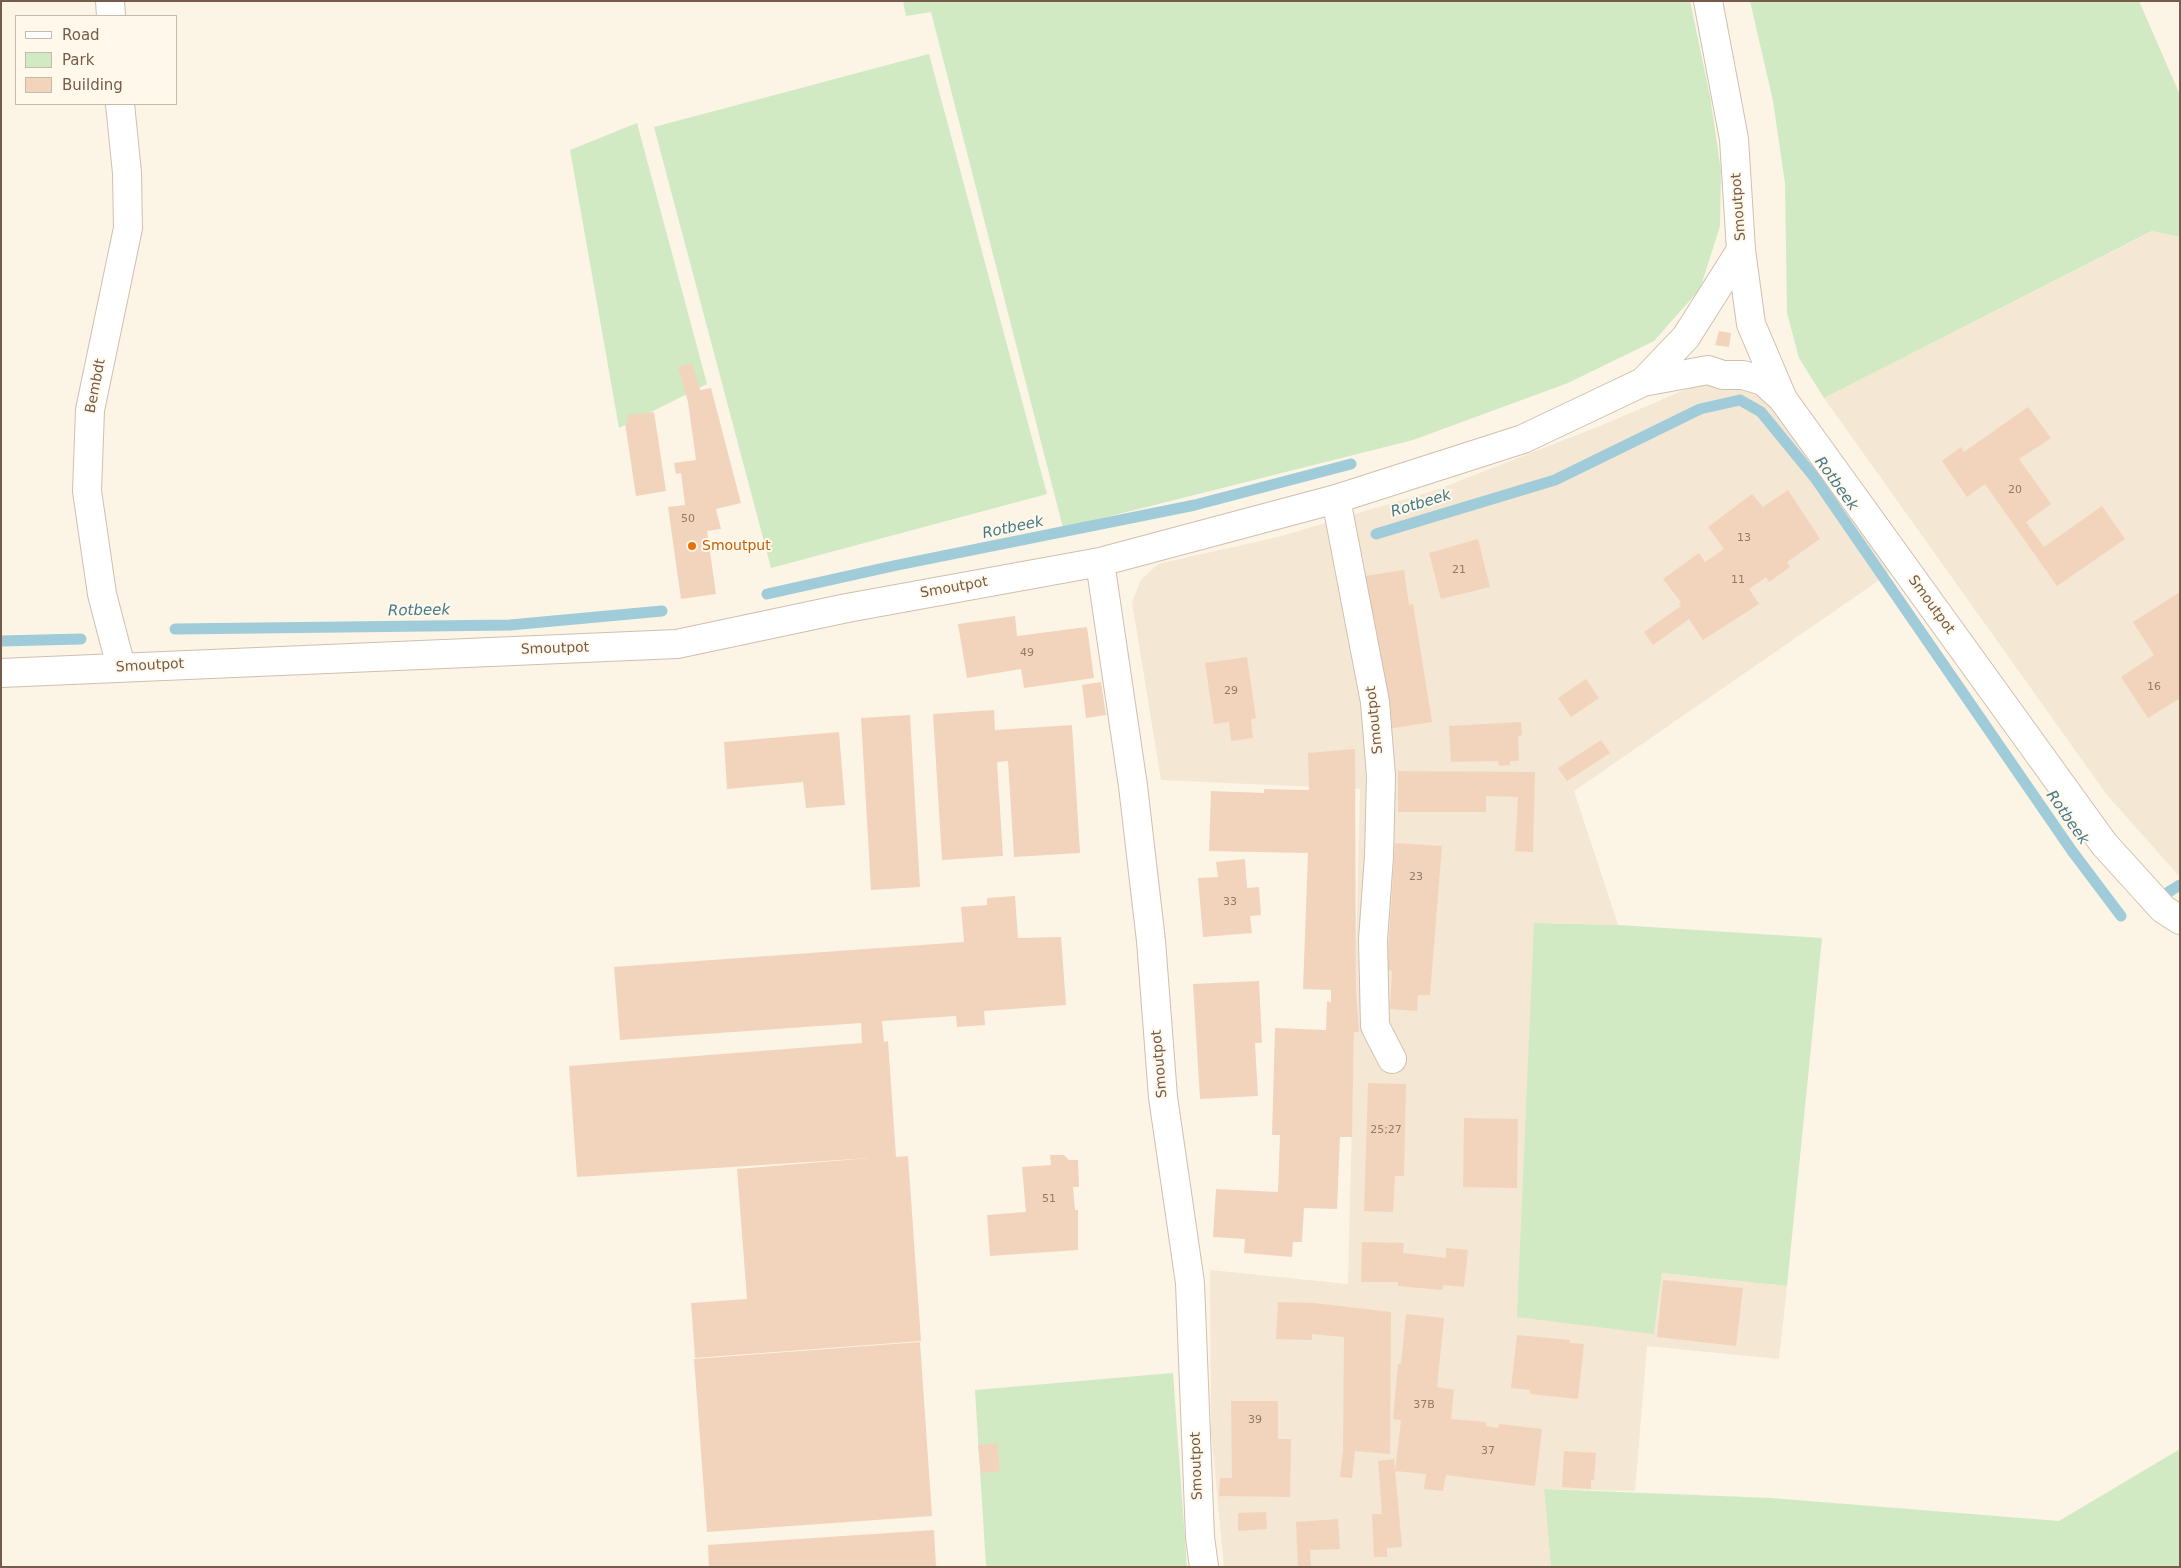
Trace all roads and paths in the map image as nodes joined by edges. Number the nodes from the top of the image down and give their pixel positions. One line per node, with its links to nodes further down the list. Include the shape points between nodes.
1 (110, 1): 3 (street)
2 (1708, 1): 5 (street, Smoutpot, via 1734,139)
3 (111, 15)
4 (120, 105): 10 (street, Bembdt, via 127,173 128,228 90,410 87,491 102,594)
5 (1742, 250): 6 (street, Smoutpot, via 1686,337); 7 (street, via 1752,324)
6 (1643, 382): 7 (street, Smoutpot, via 1708,370 1763,381); 8 (street, Smoutpot, via 1523,439)
7 (1782, 398): 12 (street, Smoutpot, via 2104,844 2164,909)
8 (1336, 499): 9 (street, Smoutpot); 13 (street, Smoutpot, via 1375,702 1381,776 1373,940 1375,1026)
9 (1100, 562): 10 (street, Smoutpot, via 847,608 677,644); 14 (street, Smoutpot, via 1133,786 1151,941 1163,1097 1190,1283 1200,1537)
10 (121, 667): 11 (street, Smoutpot)
11 (1, 673)
12 (2180, 920)
13 (1392, 1059)
14 (1204, 1567)

